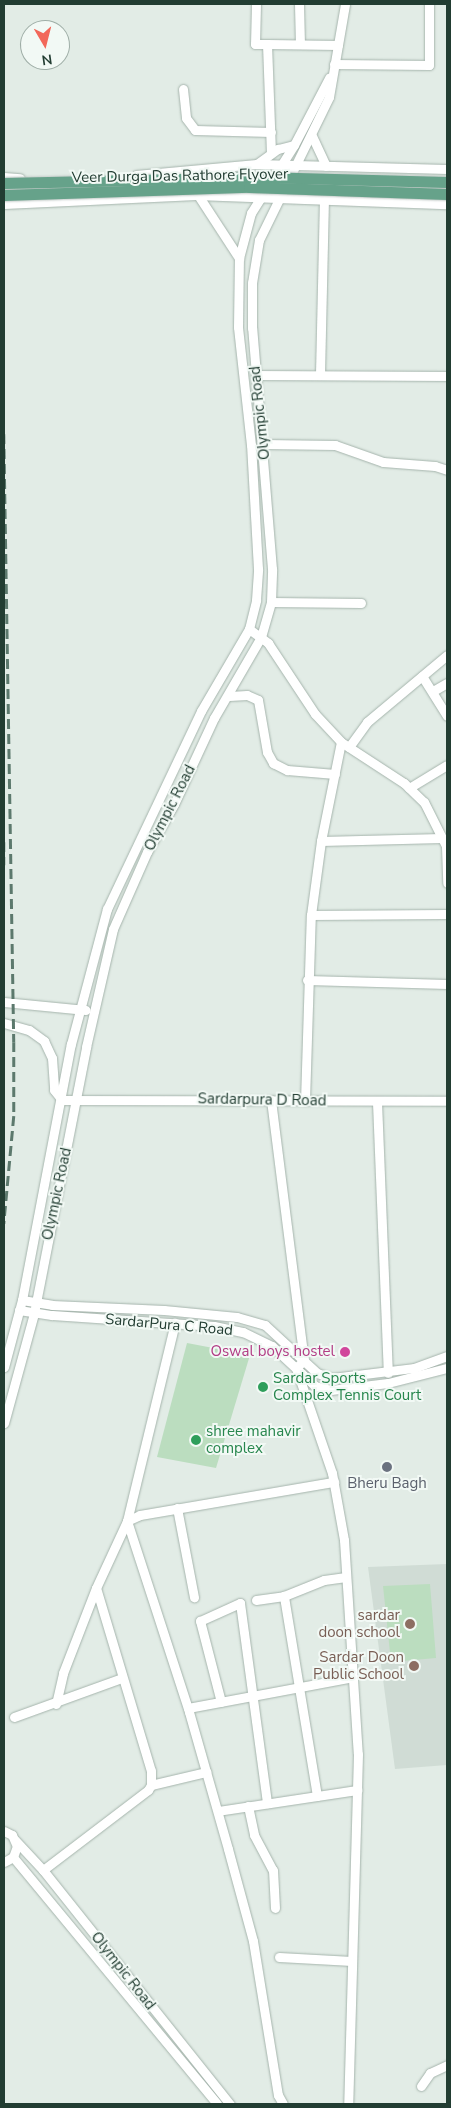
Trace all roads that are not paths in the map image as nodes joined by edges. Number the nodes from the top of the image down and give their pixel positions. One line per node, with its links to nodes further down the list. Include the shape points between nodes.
1 (256, 4): 5 (street, via 255,44)
2 (299, 4): 6 (street)
3 (345, 4): 7 (street)
4 (429, 4): 8 (street, via 428,65)
5 (267, 44): 6 (street); 10 (street)
6 (300, 44): 7 (street)
7 (338, 45): 8 (street)
8 (333, 68): 11 (street, Olympic Road, via 329,97); 12 (street, Olympic Road)
9 (183, 89): 10 (street, via 186,118 195,130)
10 (271, 132): 13 (street)
11 (312, 136): 16 (street, Olympic Road); 17 (street)
12 (294, 145): 13 (street); 15 (street, Olympic Road)
13 (271, 153): 14 (street)
14 (257, 164): 15 (street); 19 (street)
15 (281, 165): 16 (street); 26 (street, Olympic Road)
16 (295, 165): 17 (street); 27 (street, Olympic Road)
17 (326, 166): 18 (street)
18 (447, 169)
19 (199, 170): 20 (street, via 119,176); 25 (street)
20 (4, 177)
21 (447, 182): 22 (main road, Veer Durga Das Rathore Flyover, bridge, via 259,177)
22 (4, 183)
23 (447, 194): 24 (main road, Veer Durga Das Rathore Flyover, bridge, via 249,186)
24 (4, 195)
25 (196, 195): 26 (street); 29 (street); 31 (street, via 212,214)
26 (259, 198): 27 (street); 31 (street, Olympic Road, via 246,228)
27 (279, 199): 28 (street); 33 (street, Olympic Road, via 259,240 252,283 252,328)
28 (324, 202): 30 (street); 32 (street)
29 (4, 204)
30 (447, 204)
31 (239, 258): 39 (street, Olympic Road, via 238,327 251,445 258,569 256,600)
32 (320, 374): 33 (street); 34 (street)
33 (258, 376): 35 (street, Olympic Road)
34 (447, 376)
35 (264, 444): 36 (street, via 335,445 383,462); 37 (street, Olympic Road)
36 (447, 470)
37 (271, 602): 38 (street); 40 (street, Olympic Road)
38 (361, 603)
39 (249, 629): 40 (street); 57 (street, Olympic Road, via 202,711 121,879)
40 (261, 637): 45 (street, Olympic Road); 47 (street, via 315,714)
41 (447, 655): 42 (street)
42 (422, 676): 44 (street); 47 (street)
43 (447, 683): 44 (street)
44 (433, 691): 46 (street)
45 (229, 696): 49 (street, via 246,695 258,700 267,752 273,764 287,770); 58 (street, Olympic Road, via 214,718 174,804 147,852)
46 (447, 716)
47 (345, 744): 49 (street); 50 (street)
48 (447, 765): 50 (street)
49 (335, 774): 52 (street)
50 (409, 788): 51 (street, via 424,802)
51 (442, 838): 52 (street); 53 (street)
52 (321, 841): 56 (street)
53 (447, 874): 54 (street)
54 (447, 883)
55 (447, 914): 56 (street)
56 (311, 915): 59 (street)
57 (103, 926): 58 (street); 62 (street, Olympic Road)
58 (114, 928): 63 (street, Olympic Road)
59 (307, 980): 60 (street); 68 (street)
60 (447, 984)
61 (4, 1002): 62 (street)
62 (80, 1009): 63 (street); 65 (street, Olympic Road)
63 (94, 1011): 69 (street, Olympic Road)
64 (4, 1023): 65 (street, via 29,1030 44,1041 52,1058 54,1090)
65 (62, 1100): 69 (street, Sardarpura D Road); 71 (street, Olympic Road)
66 (271, 1100): 68 (street, Sardarpura D Road); 69 (street, Sardarpura D Road, via 165,1098); 77 (street)
67 (447, 1100): 70 (street, Sardarpura D Road)
68 (305, 1101): 70 (street, Sardarpura D Road)
69 (77, 1102): 72 (street, Olympic Road)
70 (377, 1102): 81 (street)
71 (22, 1300): 72 (street, SardarPura C Road); 73 (street, Olympic Road)
72 (36, 1302): 74 (street, Olympic Road); 77 (street, SardarPura C Road, via 237,1317 265,1325)
73 (20, 1310): 74 (street, SardarPura C Road); 78 (street, Olympic Road)
74 (34, 1313): 75 (street, SardarPura C Road); 82 (street, Olympic Road)
75 (175, 1324): 79 (street, SardarPura C Road, via 214,1326 260,1337); 85 (street)
76 (447, 1356): 81 (street, SardarPura C Road, via 414,1368)
77 (304, 1360): 79 (street); 81 (street, SardarPura C Road, via 321,1375 332,1378)
78 (4, 1367)
79 (296, 1368): 80 (street, SardarPura C Road, via 315,1386 346,1391 413,1379); 83 (street, via 314,1414)
80 (447, 1368)
81 (388, 1372)
82 (4, 1422)
83 (334, 1482): 84 (street); 86 (street, via 344,1540)
84 (177, 1508): 85 (street, via 140,1514); 89 (street)
85 (126, 1521): 87 (street); 97 (street)
86 (346, 1577): 88 (street, via 324,1580); 91 (street)
87 (96, 1588): 92 (street); 96 (street, via 63,1674)
88 (284, 1596): 90 (street); 93 (street)
89 (194, 1597)
90 (256, 1600)
91 (353, 1677): 93 (street); 101 (street)
92 (122, 1678): 96 (street); 100 (street, via 151,1771)
93 (299, 1687): 94 (street); 102 (street)
94 (252, 1696): 95 (street); 95 (street, via 240,1603 200,1621); 103 (street)
95 (221, 1702): 97 (street)
96 (56, 1704): 98 (street)
97 (188, 1708): 99 (street)
98 (14, 1717)
99 (206, 1772): 100 (street); 105 (street)
100 (151, 1785): 111 (street)
101 (357, 1790): 102 (street); 114 (street)
102 (317, 1796): 103 (street)
103 (267, 1804): 104 (street)
104 (248, 1806): 105 (street); 112 (street, via 254,1836 273,1870)
105 (218, 1811): 119 (street, via 253,1941 278,2095)
106 (5, 1830): 107 (street, Olympic Road)
107 (15, 1840): 108 (street); 111 (street, Olympic Road)
108 (13, 1857): 109 (street); 117 (street, Olympic Road)
109 (4, 1862): 110 (street)
110 (4, 1868)
111 (43, 1870): 118 (street, Olympic Road)
112 (275, 1908)
113 (279, 1957): 114 (street)
114 (352, 1960): 120 (street)
115 (447, 2065): 116 (street, via 430,2073)
116 (421, 2086)
117 (217, 2104)
118 (230, 2104)
119 (283, 2104)
120 (348, 2104)

